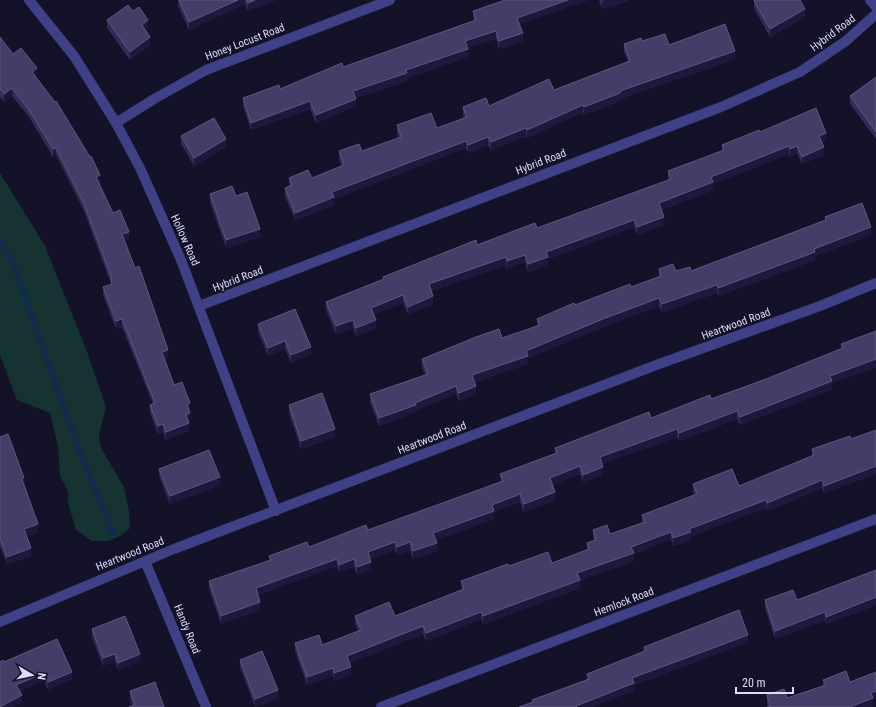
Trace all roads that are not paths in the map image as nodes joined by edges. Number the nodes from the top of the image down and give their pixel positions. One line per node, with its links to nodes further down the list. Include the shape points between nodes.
1 (29, 0): 6 (street, Hollow Road, via 74,56)
2 (390, 0): 6 (street, Honey Locust Road, via 206,70)
3 (870, 0): 4 (street)
4 (876, 7)
5 (876, 14): 8 (street, Hybrid Road, via 846,42 800,72 721,107)
6 (116, 123): 8 (street, Hollow Road, via 140,168)
7 (876, 283): 9 (street, Heartwood Road)
8 (199, 306): 9 (street, Hollow Road)
9 (276, 511): 11 (street, Heartwood Road)
10 (876, 519): 14 (street, Hemlock Road)
11 (145, 561): 12 (street, Heartwood Road); 13 (street, Handy Road)
12 (0, 622)
13 (206, 707)
14 (382, 707)

